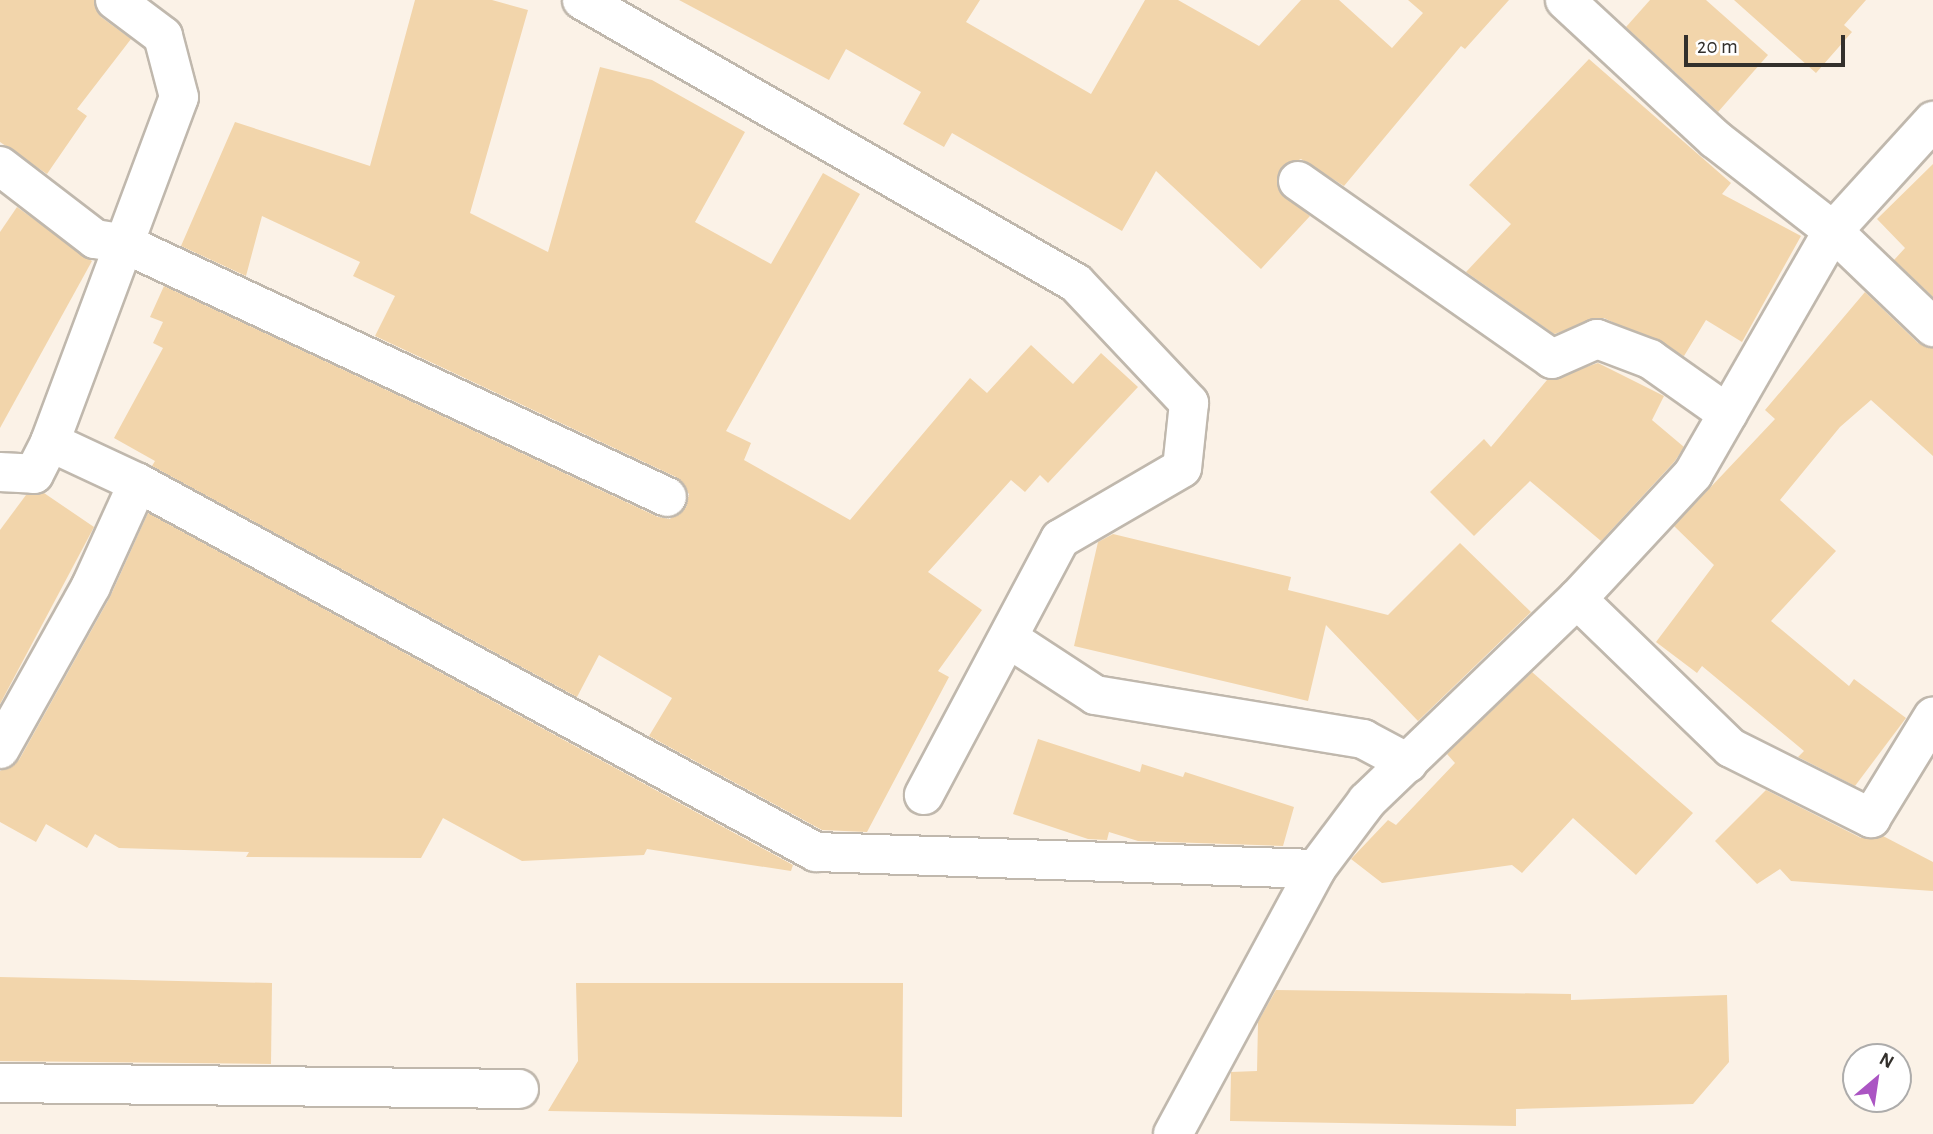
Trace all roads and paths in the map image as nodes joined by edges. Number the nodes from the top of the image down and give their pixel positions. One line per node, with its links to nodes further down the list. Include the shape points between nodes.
1 (115, 0): 8 (street, via 163,36 179,97)
2 (582, 0): 16 (street, via 1076,283 1189,403 1182,468 1060,539)
3 (1565, 0): 7 (street, via 1715,139)
4 (1933, 121): 7 (street)
5 (0, 166): 8 (street, via 95,239)
6 (1297, 181): 10 (street, via 1552,359 1597,339 1650,359)
7 (1833, 231): 9 (street); 10 (street)
8 (125, 244): 11 (street); 14 (street)
9 (1933, 327)
10 (1728, 414): 15 (street, via 1693,474)
11 (50, 442): 12 (street, via 34,474); 13 (street)
12 (0, 472)
13 (138, 483): 18 (street, via 91,586); 21 (street, via 816,852)
14 (667, 497)
15 (1577, 599): 17 (street, via 1731,748 1871,818); 19 (street)
16 (1008, 638): 19 (street, via 1095,695 1363,739); 20 (street)
17 (1933, 717)
18 (0, 749)
19 (1408, 763): 21 (street, via 1367,801)
20 (924, 795)
21 (1316, 869): 24 (street)
22 (0, 1083): 23 (street)
23 (519, 1088)
24 (1173, 1134)

